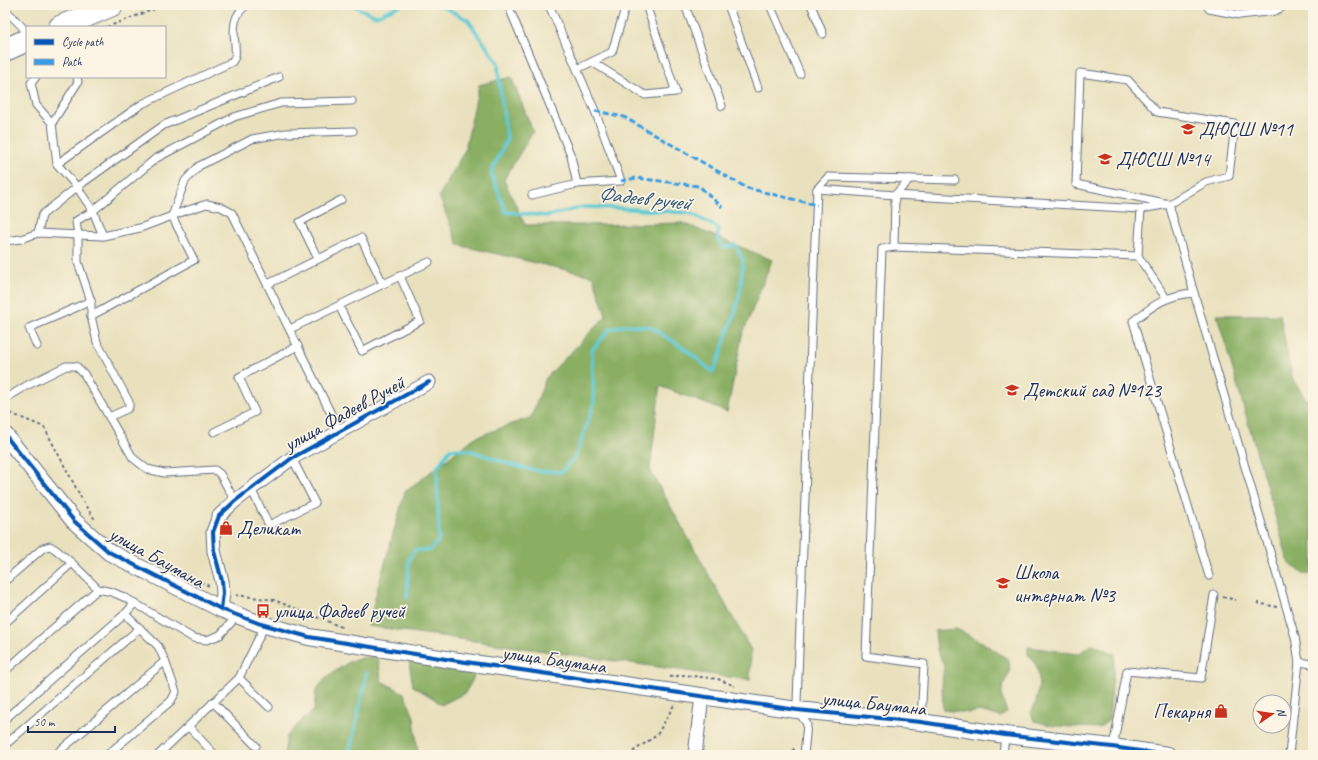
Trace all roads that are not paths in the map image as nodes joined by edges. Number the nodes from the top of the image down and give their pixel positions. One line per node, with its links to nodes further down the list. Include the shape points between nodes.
1 (112, 5): 14 (highway)
2 (247, 5): 30 (lane, via 234,21 236,50 232,62 142,104)
3 (508, 5): 33 (lane, via 571,156)
4 (549, 5): 20 (lane)
5 (626, 5): 19 (lane, via 612,52)
6 (646, 5): 19 (lane, via 676,92 645,94)
7 (684, 5): 27 (lane)
8 (728, 5): 25 (lane)
9 (770, 5): 21 (lane)
10 (811, 5): 16 (lane)
11 (1207, 5): 12 (lane, via 1209,9 1240,15 1275,10)
12 (1286, 5)
13 (5, 9): 15 (lane)
14 (63, 26)
15 (26, 31)
16 (823, 34)
17 (26, 40): 18 (highway)
18 (5, 50)
19 (592, 62): 20 (lane)
20 (577, 69): 33 (lane, via 621,181)
21 (800, 74)
22 (279, 77): 34 (lane, via 164,125)
23 (35, 78): 28 (lane, via 31,83 36,105)
24 (77, 78): 28 (lane, via 78,82)
25 (758, 88)
26 (352, 101): 41 (lane, via 281,103 234,118 155,159)
27 (722, 106)
28 (52, 123): 30 (lane)
29 (353, 131): 42 (lane, via 286,134 252,139 199,166 185,181)
30 (57, 164): 34 (lane)
31 (910, 179): 32 (lane); 35 (lane, via 828,178); 37 (lane)
32 (955, 180)
33 (577, 184): 36 (lane)
34 (77, 187): 41 (lane); 43 (lane, via 42,214)
35 (817, 189): 37 (lane); 91 (lane)
36 (532, 195)
37 (895, 195): 40 (lane); 47 (lane)
38 (341, 200): 49 (lane, via 300,222)
39 (1169, 204): 39 (lane, via 1076,184 1080,73 1128,80 1157,112 1235,124 1229,176 1206,182); 40 (lane); 54 (lane)
40 (1141, 209): 48 (lane)
41 (93, 211): 44 (lane, via 76,221); 45 (lane)
42 (172, 216): 45 (lane, via 140,228); 52 (lane, via 207,204 232,213); 58 (lane, via 194,260)
43 (38, 234): 44 (lane); 46 (lane)
44 (78, 235): 45 (lane); 56 (lane, via 78,262)
45 (103, 236)
46 (5, 242)
47 (894, 247): 48 (lane); 93 (lane, via 882,249 866,656 924,664)
48 (1138, 256): 55 (lane)
49 (318, 259): 52 (lane); 53 (lane, via 361,238)
50 (429, 262): 51 (lane)
51 (400, 276): 53 (lane); 57 (lane, via 420,321 362,351)
52 (268, 284): 59 (lane)
53 (383, 284): 57 (lane)
54 (1194, 293): 55 (lane); 84 (lane, via 1287,608)
55 (1166, 298): 72 (lane, via 1133,321)
56 (91, 301): 58 (lane); 60 (lane, via 28,328)
57 (339, 306): 59 (lane)
58 (91, 316): 64 (lane, via 97,342 129,402 127,410)
59 (290, 329): 61 (lane)
60 (37, 346)
61 (298, 346): 65 (lane, via 239,377 255,412); 66 (lane)
62 (429, 382): 66 (street, улица Фадеев Ручей)
63 (5, 399): 64 (lane, via 66,366 76,366 84,374)
64 (109, 417): 70 (lane, via 133,458 147,469 164,473 215,470 220,474)
65 (214, 432)
66 (340, 432): 68 (street, улица Фадеев Ручей)
67 (5, 435): 77 (street, улица Баумана, via 74,521 109,552)
68 (292, 458): 69 (street, улица Фадеев Ручей); 69 (lane, via 315,503 269,525)
69 (251, 489): 70 (street, улица Фадеев Ручей)
70 (235, 501): 77 (street, улица Фадеев Ручей, via 219,516 213,532 214,551 224,593)
71 (72, 563): 73 (lane, via 50,546 43,548); 74 (lane); 80 (lane)
72 (1209, 576)
73 (5, 581)
74 (98, 588): 76 (lane); 86 (lane)
75 (1214, 595): 98 (lane, via 1201,678 1127,671)
76 (135, 603): 78 (lane); 79 (lane, via 193,638 201,640 220,635)
77 (221, 609): 79 (street, улица Баумана)
78 (126, 614): 82 (lane); 92 (lane)
79 (236, 616): 81 (street, улица Баумана)
80 (5, 623)
81 (264, 625): 87 (lane); 88 (street, улица Баумана, via 309,637)
82 (140, 628): 83 (lane, via 158,646); 96 (lane)
83 (165, 661): 101 (lane); 102 (lane, via 176,692 171,701)
84 (1299, 662): 85 (lane); 107 (lane)
85 (1313, 664)
86 (5, 671)
87 (239, 678): 89 (lane); 90 (lane)
88 (702, 696): 91 (street, улица Баумана); 104 (street)
89 (213, 702): 94 (lane); 97 (lane)
90 (269, 707)
91 (797, 710): 93 (street, улица Баумана); 105 (lane, via 807,724)
92 (5, 719)
93 (921, 722): 95 (street, улица Баумана)
94 (188, 726): 100 (lane); 103 (lane)
95 (1005, 736): 98 (street, улица Баумана); 106 (lane)
96 (5, 745)
97 (256, 746)
98 (1112, 747): 99 (street, улица Баумана)
99 (1172, 753)
100 (160, 754)
101 (55, 755)
102 (107, 755)
103 (215, 755)
104 (695, 755)
105 (804, 755)
106 (1003, 755)
107 (1289, 755)

